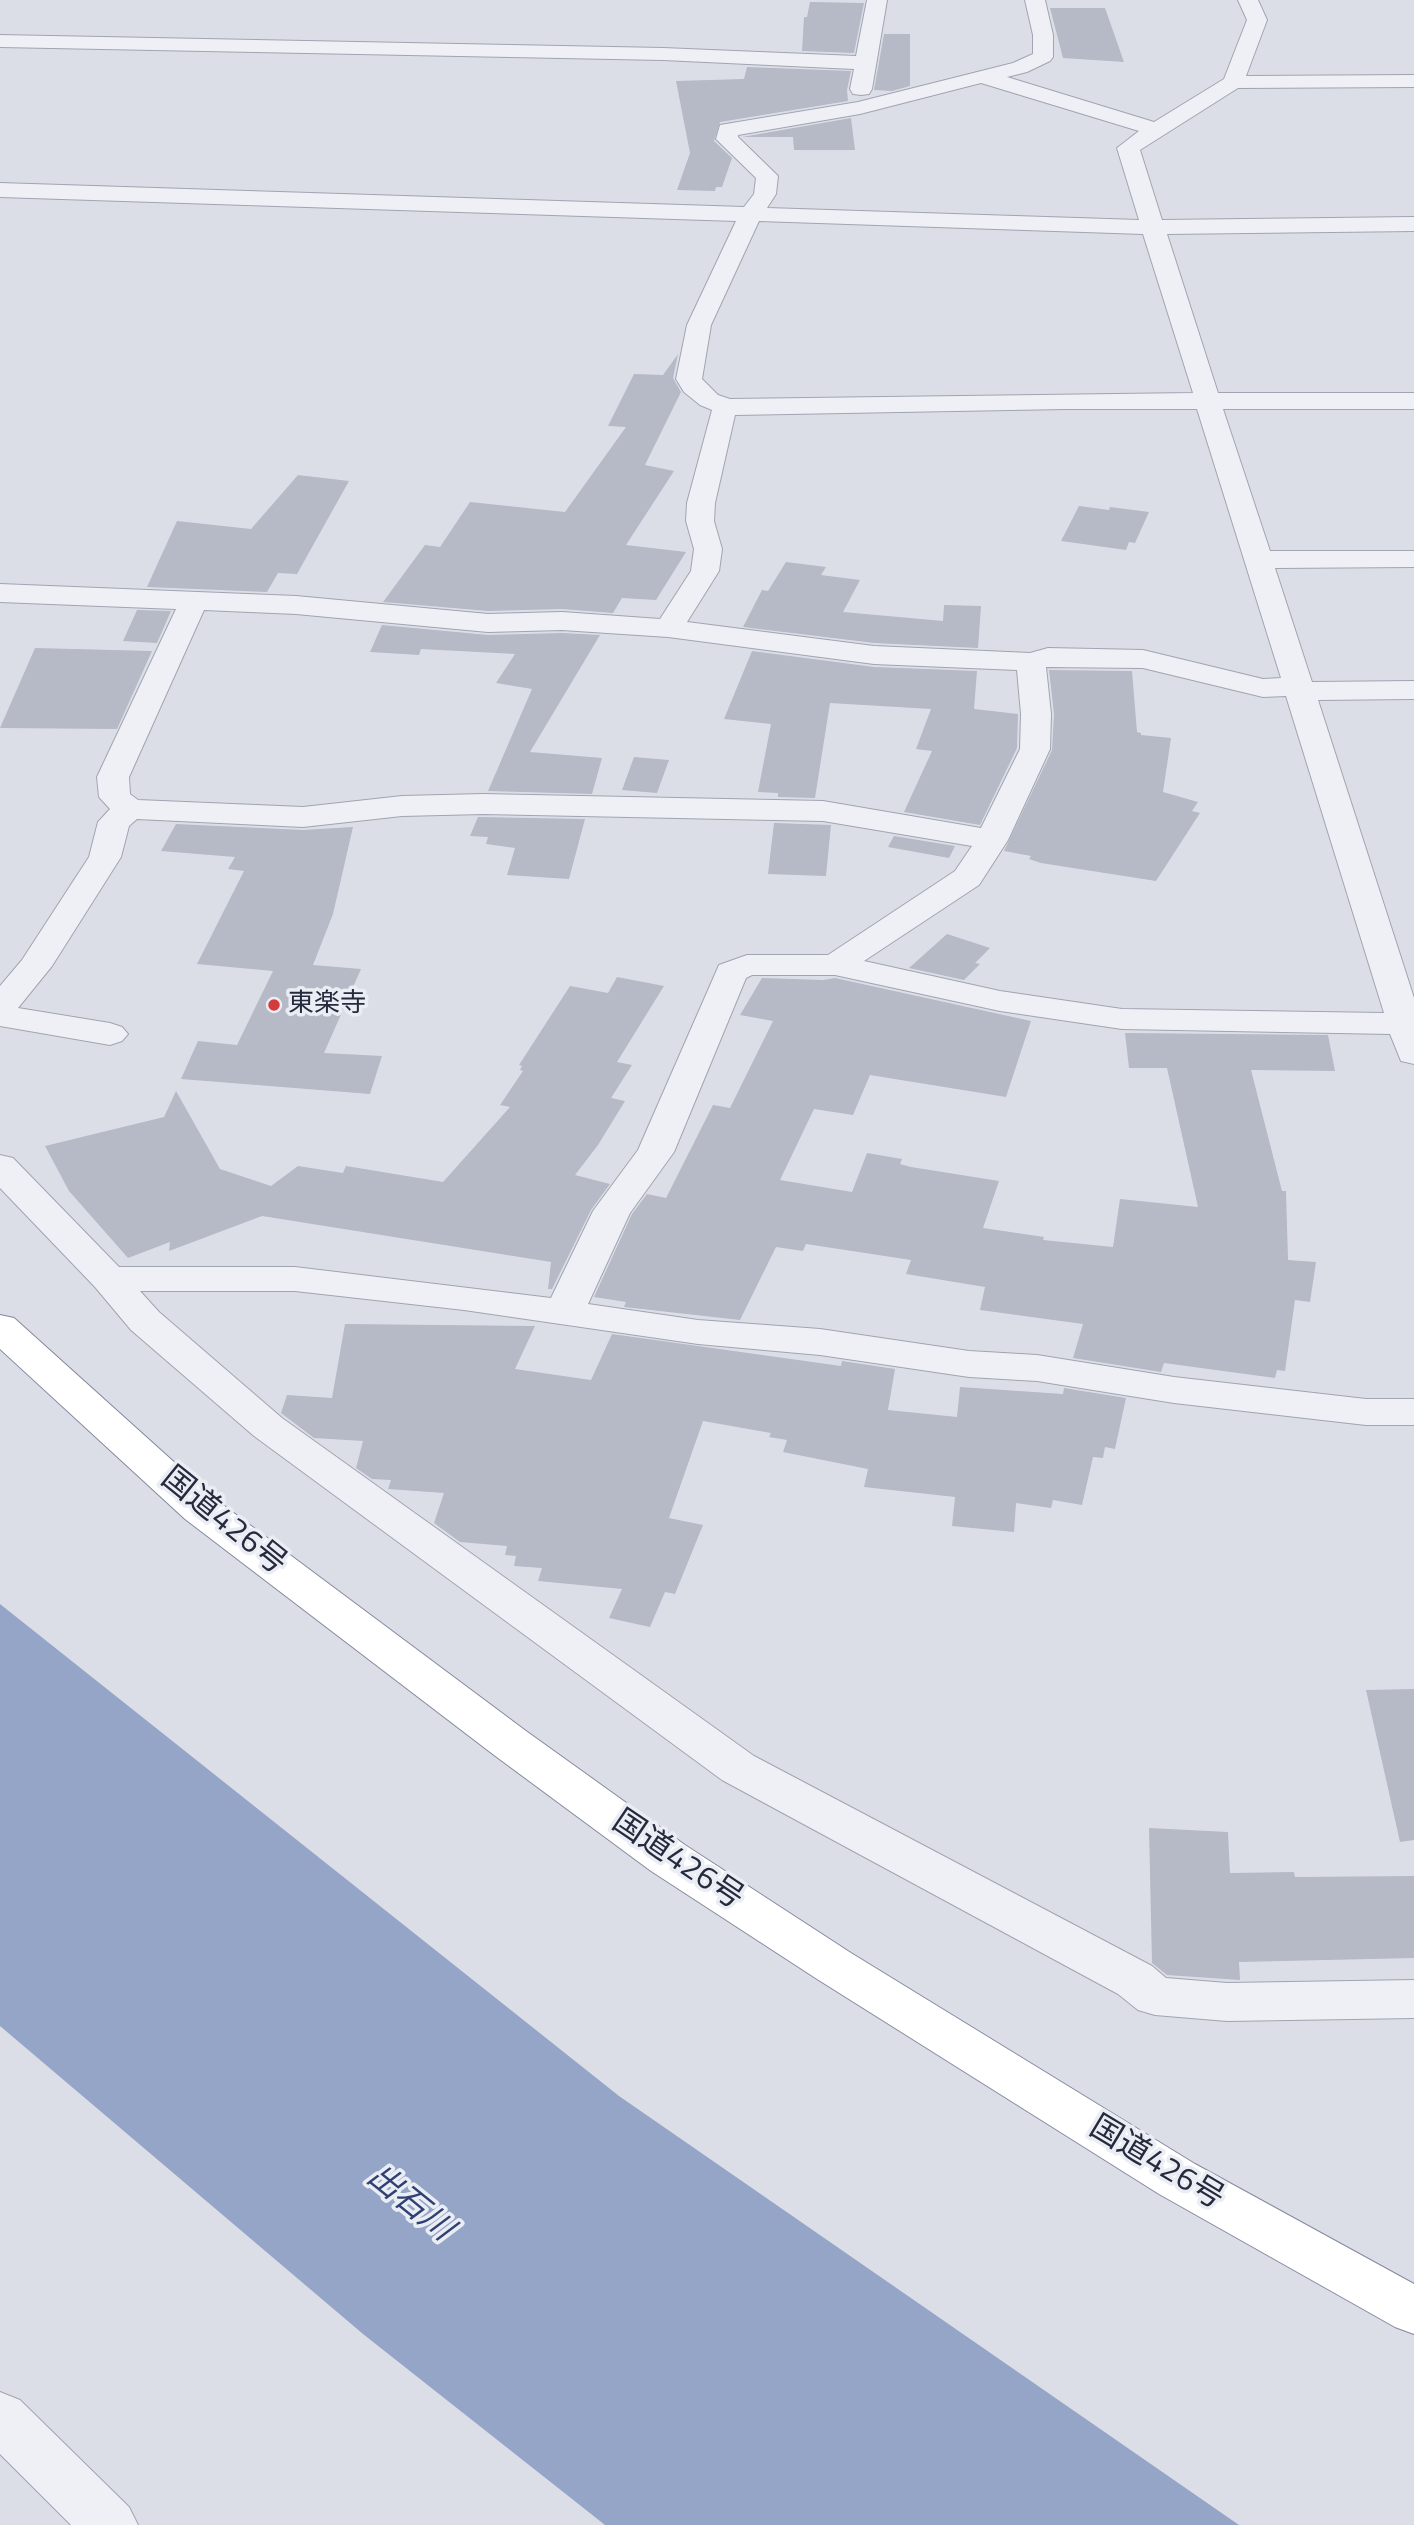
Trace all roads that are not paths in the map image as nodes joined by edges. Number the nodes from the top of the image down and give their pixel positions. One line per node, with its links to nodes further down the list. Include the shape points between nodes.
1 (877, 0): 5 (street)
2 (1035, 0): 6 (street, via 1043,57)
3 (1248, 0): 8 (street, via 1257,20)
4 (0, 41): 5 (street)
5 (864, 62): 9 (street)
6 (984, 77): 9 (street); 10 (street)
7 (1414, 81): 8 (street)
8 (1234, 82): 10 (street)
9 (860, 108): 12 (street, via 728,130 727,139 767,176 765,194)
10 (1158, 130): 14 (street, via 1128,148)
11 (0, 190): 12 (street)
12 (752, 212): 14 (street); 17 (street, via 699,325 690,367 693,387)
13 (1414, 223): 14 (street)
14 (1152, 226): 16 (street)
15 (1414, 401): 16 (street)
16 (1210, 403): 17 (street); 19 (street)
17 (727, 407): 22 (street, via 701,503 700,521 708,549 705,570)
18 (1414, 559): 19 (street)
19 (1260, 560): 24 (street)
20 (0, 593): 21 (street)
21 (194, 600): 22 (street, via 488,623 562,621); 26 (street, via 113,777 114,797)
22 (668, 628): 23 (street, via 874,655)
23 (1031, 662): 24 (street, via 1048,657 1143,659 1263,688); 27 (street, via 1035,749)
24 (1298, 689): 25 (street); 31 (street)
25 (1414, 690)
26 (130, 809): 27 (street, via 303,817 402,806 483,804 823,811); 29 (street, via 114,822 105,857 35,966)
27 (992, 840): 28 (street, via 967,878)
28 (835, 965): 31 (street, via 1000,1001 1122,1019); 35 (street, via 747,965 731,972 656,1152 611,1211)
29 (0, 1008)
30 (0, 1016): 32 (street)
31 (1407, 1017)
32 (110, 1034)
33 (0, 1166): 34 (street)
34 (109, 1279): 35 (street, via 295,1279); 38 (street, via 145,1321 268,1427 738,1768 1135,1980 1154,1996 1227,2001)
35 (564, 1312): 37 (street, via 698,1332 1037,1368 1174,1390 1366,1412)
36 (0, 1327): 39 (highway, 国道426号, via 200,1509 668,1858 1178,2179)
37 (1414, 1412)
38 (1414, 1999)
39 (1414, 2311)
40 (0, 2417): 41 (street)
41 (109, 2525)

